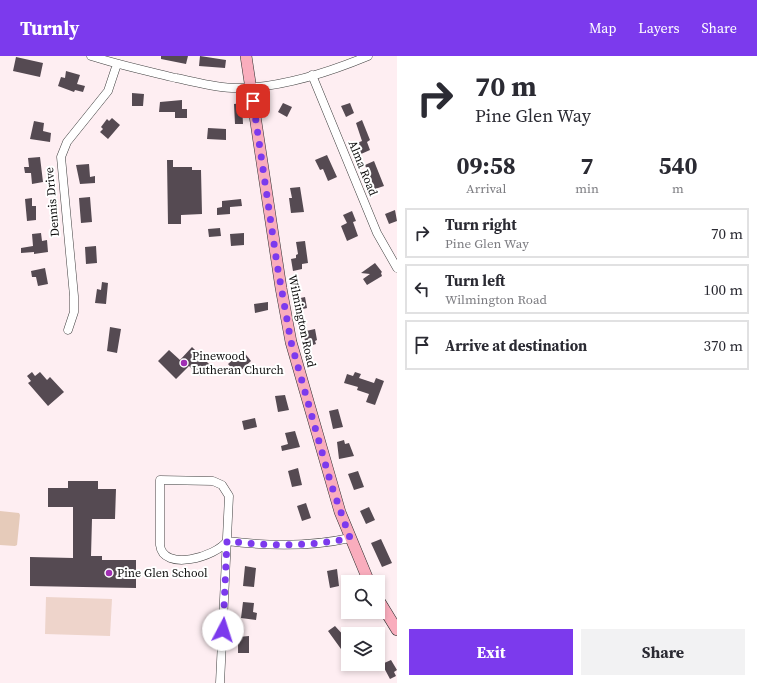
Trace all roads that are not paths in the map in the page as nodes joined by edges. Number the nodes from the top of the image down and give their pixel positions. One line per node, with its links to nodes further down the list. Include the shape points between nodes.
1 (91, 56): 4 (street)
2 (246, 56): 6 (main road, Wilmington Road)
3 (368, 56): 5 (street)
4 (117, 64): 6 (street, via 220,87); 8 (street, Dennis Drive, via 108,91 67,142 61,157 74,300 74,312)
5 (312, 76): 6 (street); 7 (street, Alma Road, via 377,233)
6 (251, 87): 9 (main road, Wilmington Road, via 290,336 328,473)
7 (397, 268)
8 (68, 330)
9 (350, 538): 10 (street, via 263,545); 11 (main road, Wilmington Road)
10 (227, 541): 10 (street, via 229,499 222,485 213,481 160,480 160,545 166,556 175,559 200,558 217,551); 14 (street)
11 (366, 575)
12 (385, 610): 13 (main road)
13 (397, 630)
14 (220, 683)

